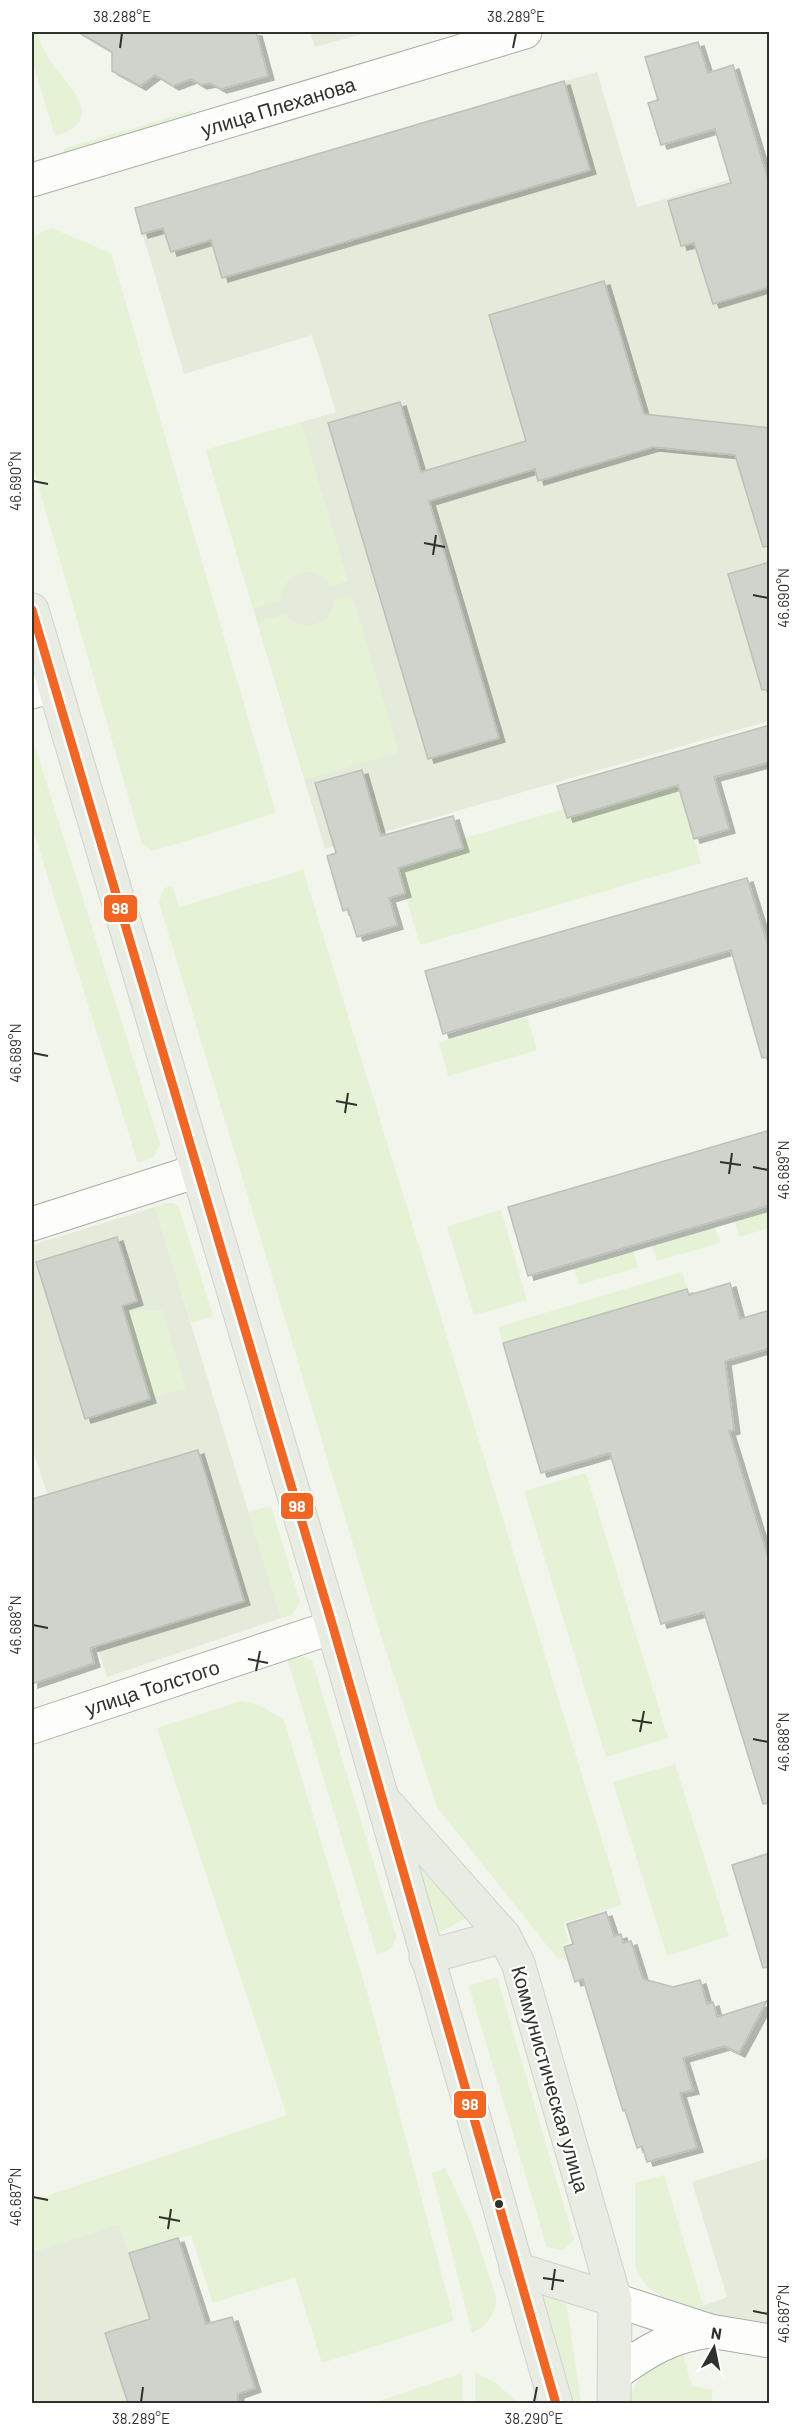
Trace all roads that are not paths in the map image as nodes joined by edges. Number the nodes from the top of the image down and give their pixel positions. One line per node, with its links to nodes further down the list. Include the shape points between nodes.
1 (525, 32): 2 (street, улица Плеханова)
2 (32, 180)
3 (32, 610): 4 (main road, Коммунистическая улица)
4 (42, 689): 5 (main road, Коммунистическая улица)
5 (197, 1171): 6 (street); 7 (main road, Коммунистическая улица)
6 (32, 1224)
7 (333, 1627): 8 (street, улица Толстого); 9 (main road, Коммунистическая улица)
8 (32, 1727)
9 (382, 1800): 10 (main road, Коммунистическая улица); 11 (main road, Коммунистическая улица)
10 (504, 1936): 11 (main road); 13 (main road, Коммунистическая улица, via 518,1963)
11 (426, 1956): 12 (main road, Коммунистическая улица)
12 (516, 2269): 13 (main road); 17 (main road, Коммунистическая улица)
13 (615, 2300): 14 (street); 16 (main road, Коммунистическая улица)
14 (710, 2331): 15 (street); 16 (street, via 684,2335 641,2355)
15 (770, 2342)
16 (614, 2389)
17 (555, 2403)

